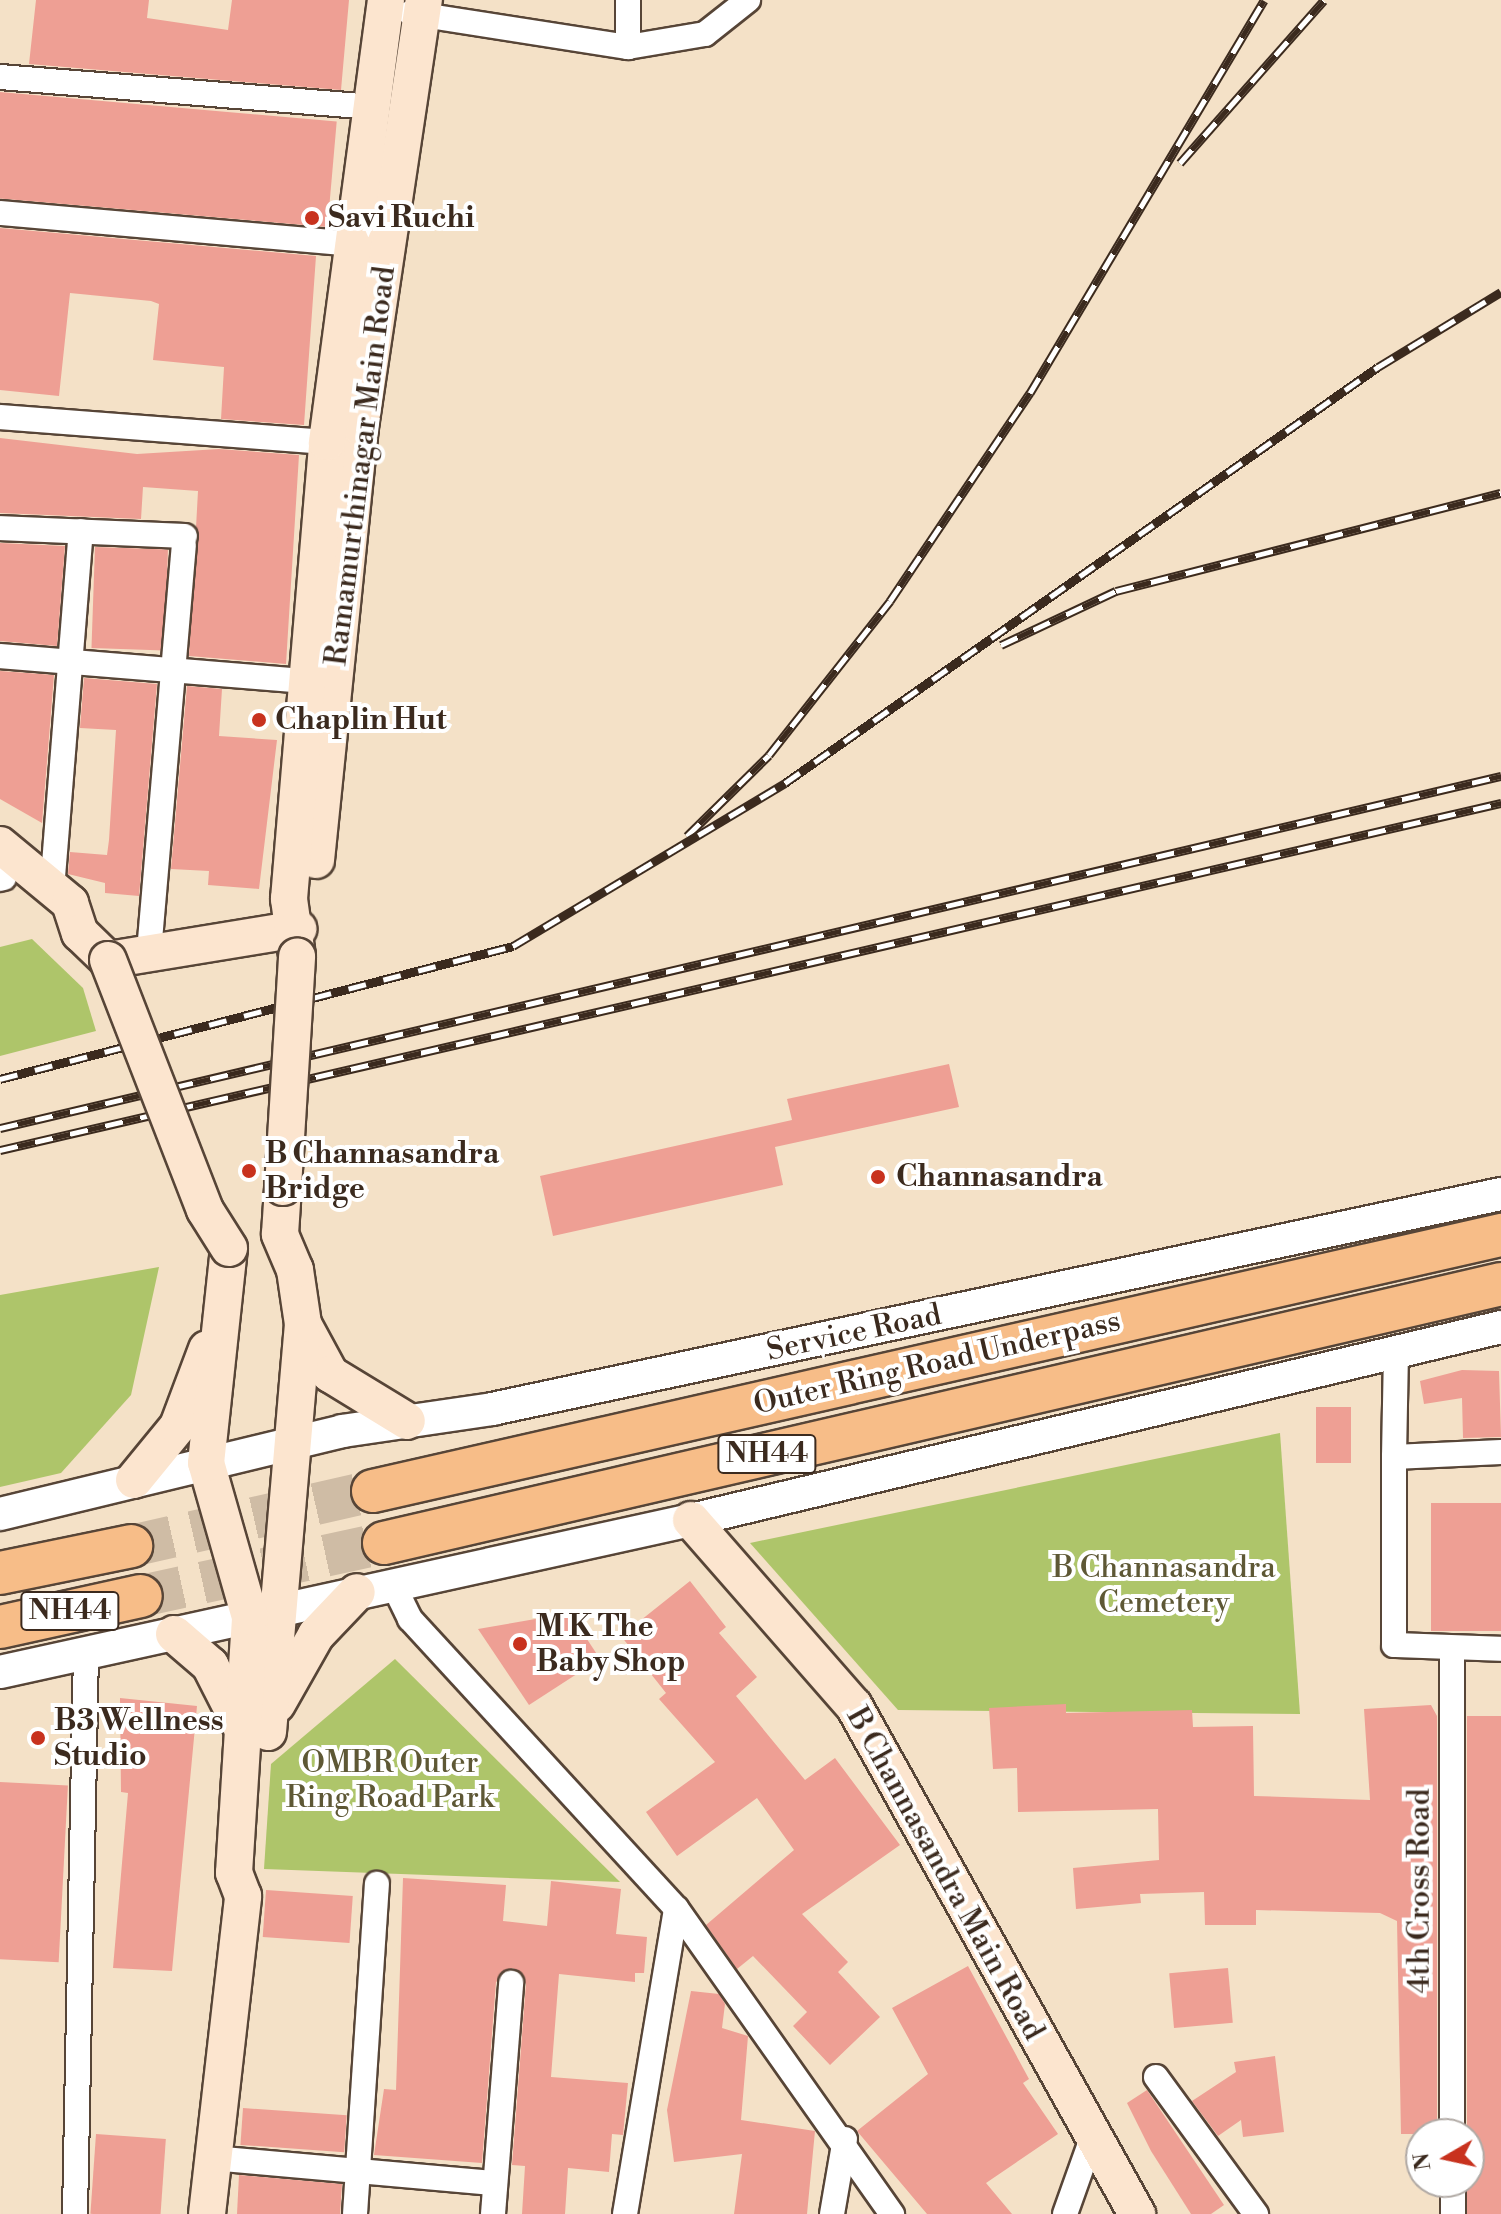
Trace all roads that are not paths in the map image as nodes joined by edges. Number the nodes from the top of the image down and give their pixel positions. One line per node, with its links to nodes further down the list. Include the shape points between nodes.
1 (628, 0): 5 (street)
2 (748, 0): 5 (street, via 705,34)
3 (385, 4): 4 (street); 7 (main road, Ramamurthinagar Main Road)
4 (424, 8): 5 (street); 10 (main road, Ramamurthinagar Main Road)
5 (628, 47)
6 (0, 77): 7 (street)
7 (369, 107): 9 (main road, Ramamurthinagar Main Road)
8 (0, 213): 9 (street)
9 (352, 243): 10 (street); 12 (main road, Ramamurthinagar Main Road)
10 (388, 246): 21 (main road, Ramamurthinagar Main Road, via 360,427 312,905)
11 (0, 417): 12 (street)
12 (327, 442): 18 (main road, Ramamurthinagar Main Road)
13 (0, 528): 14 (street)
14 (81, 531): 16 (street); 17 (street, via 184,540)
15 (0, 656): 16 (street)
16 (69, 662): 17 (street); 20 (street)
17 (177, 670): 18 (street); 22 (street)
18 (306, 681): 21 (main road, Ramamurthinagar Main Road)
19 (1, 869): 20 (main road); 23 (main road, via 67,932)
20 (52, 889): 23 (main road, via 70,903)
21 (288, 939): 22 (main road, via 249,925); 23 (main road); 28 (main road, Ramamurthinagar Main Road, bridge, via 280,1234 295,1270)
22 (150, 940): 23 (main road)
23 (95, 947): 26 (main road, bridge)
24 (1501, 1194): 31 (street, Service Road)
25 (1501, 1235): 37 (highway, Outer Ring Road Underpass / NH44)
26 (230, 1264): 35 (main road); 36 (main road, via 178,1426)
27 (1501, 1284): 40 (highway, Outer Ring Road Underpass / NH44)
28 (303, 1324): 31 (main road, via 330,1374); 32 (main road, Ramamurthinagar Main Road)
29 (1501, 1327): 30 (street)
30 (1396, 1352): 34 (street); 39 (street)
31 (407, 1421): 32 (street, Service Road)
32 (292, 1442): 35 (street, Service Road); 46 (main road, Ramamurthinagar Main Road)
33 (1501, 1452): 34 (street)
34 (1394, 1457): 49 (street, via 1394,1645)
35 (206, 1463): 36 (street, Service Road); 46 (main road)
36 (134, 1480): 38 (street, Service Road)
37 (373, 1491)
38 (0, 1514)
39 (691, 1520): 43 (street); 60 (main road, B Channasandra Main Road, via 854,1706)
40 (384, 1543)
41 (131, 1546): 42 (highway, NH44)
42 (0, 1573)
43 (393, 1584): 44 (street); 55 (street, via 395,1602)
44 (357, 1592): 46 (street); 53 (main road, via 316,1635)
45 (141, 1596): 47 (highway, NH44)
46 (265, 1613): 48 (street); 53 (main road, Ramamurthinagar Main Road)
47 (0, 1627)
48 (174, 1634): 51 (street); 53 (main road, via 210,1665)
49 (1452, 1648): 50 (street); 58 (street, 4th Cross Road)
50 (1501, 1649)
51 (86, 1653): 52 (street); 64 (street)
52 (0, 1672)
53 (257, 1729): 61 (main road, Ramamurthinagar Main Road, via 234,1873 243,1896)
54 (377, 1884): 62 (street)
55 (676, 1908): 59 (street); 68 (street)
56 (511, 1983): 63 (street)
57 (1156, 2077): 73 (street)
58 (1452, 2118)
59 (845, 2139): 69 (street); 70 (street)
60 (1091, 2141): 71 (street); 72 (main road, B Channasandra Main Road)
61 (213, 2158): 62 (street); 65 (main road, Ramamurthinagar Main Road)
62 (358, 2166): 63 (street); 66 (street)
63 (495, 2183): 67 (street)
64 (75, 2214)
65 (207, 2214)
66 (355, 2214)
67 (493, 2214)
68 (625, 2214)
69 (832, 2214)
70 (892, 2214)
71 (1065, 2214)
72 (1137, 2214)
73 (1256, 2214)

